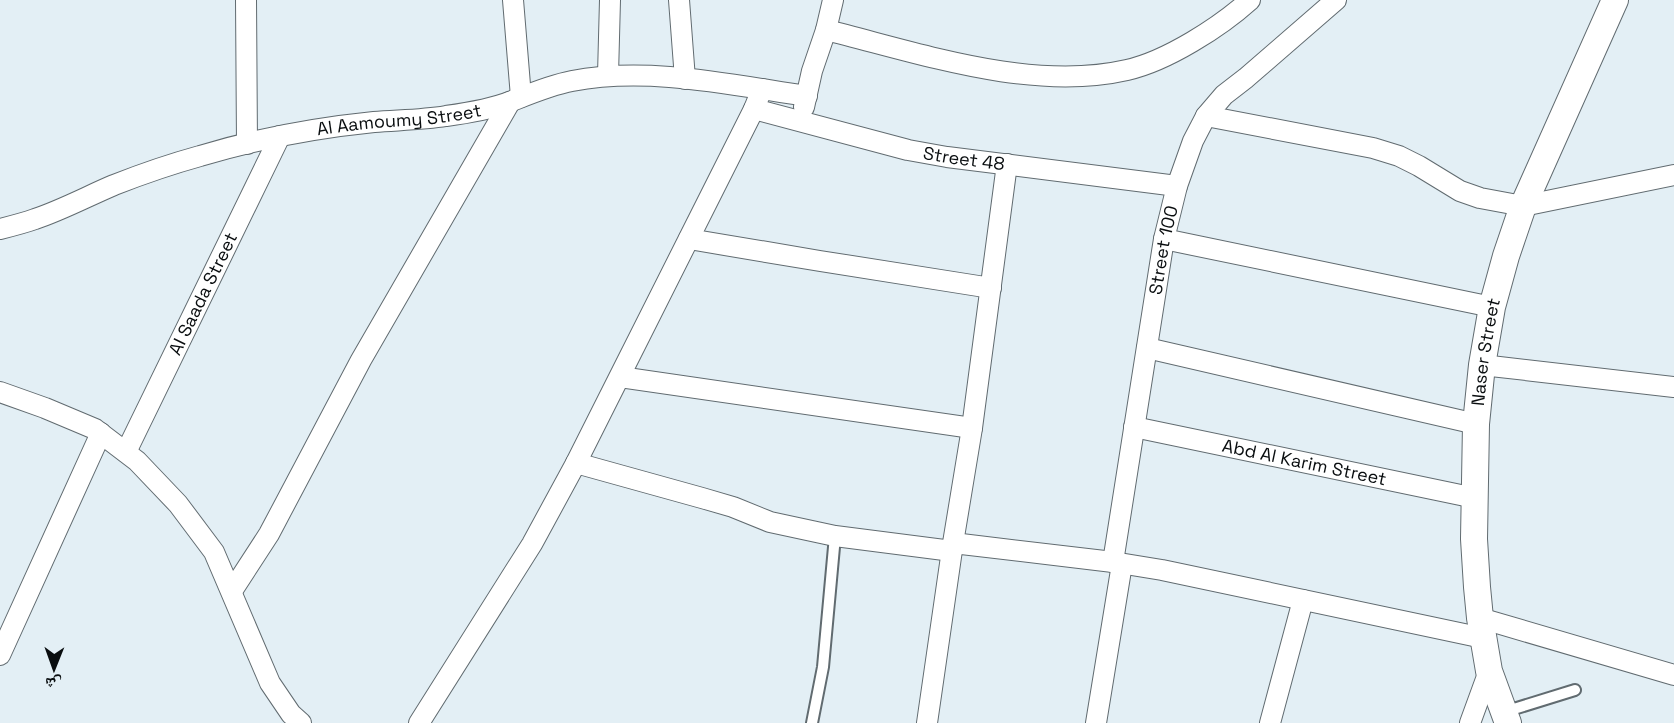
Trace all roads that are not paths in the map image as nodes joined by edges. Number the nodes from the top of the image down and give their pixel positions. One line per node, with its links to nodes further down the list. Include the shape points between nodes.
1 (246, 0): 19 (street)
2 (513, 0): 14 (street)
3 (610, 0): 10 (street)
4 (679, 0): 11 (street)
5 (833, 0): 9 (street)
6 (1250, 0): 9 (street, via 1218,25 1170,52 1128,70 1085,75 999,72)
7 (1336, 0): 16 (street, Street 100, via 1224,95)
8 (1615, 0): 23 (street, Naser Street)
9 (826, 30): 13 (street)
10 (608, 75): 11 (street, Al Aamoumy Street); 14 (street, Al Aamoumy Street, via 536,90)
11 (686, 78): 12 (street, Al Aamoumy Street)
12 (762, 89): 13 (street, Al Aamoumy Street); 15 (street)
13 (807, 96): 17 (street)
14 (516, 99): 18 (street, Al Aamoumy Street, via 444,117 373,122); 44 (street, via 361,360 269,534)
15 (754, 109): 17 (street, Street 48); 25 (street)
16 (1206, 116): 22 (street, Street 100); 23 (street, via 1373,148 1399,156 1460,191)
17 (801, 122): 20 (street, Street 48, via 908,150)
18 (280, 136): 19 (street, Al Aamoumy Street); 38 (street, Al Saada Street)
19 (247, 144): 24 (street, Al Aamoumy Street, via 159,169 36,219)
20 (1006, 164): 22 (street, Street 48); 27 (street)
21 (1674, 175): 23 (street)
22 (1177, 186): 26 (street, Street 100)
23 (1523, 206): 28 (street, Naser Street)
24 (0, 229)
25 (689, 239): 27 (street); 31 (street)
26 (1164, 239): 28 (street); 29 (street, Street 100)
27 (991, 288): 36 (street)
28 (1492, 307): 30 (street, Naser Street)
29 (1147, 348): 34 (street); 35 (street, Street 100)
30 (1482, 365): 32 (street); 34 (street, Naser Street)
31 (620, 377): 36 (street); 39 (street)
32 (1674, 387)
33 (0, 392): 37 (street)
34 (1476, 424): 40 (street, Naser Street)
35 (1134, 427): 40 (street, Abd Al Karim Street); 43 (street, Street 100)
36 (972, 428): 42 (street)
37 (101, 434): 38 (street); 47 (street)
38 (126, 452): 44 (street, via 199,531 214,552)
39 (576, 463): 41 (street, via 712,501 770,522); 53 (street, via 532,544)
40 (1475, 498): 46 (street, Naser Street, via 1474,539)
41 (835, 536): 42 (street); 54 (lane, via 823,667)
42 (952, 547): 43 (street); 55 (street)
43 (1117, 563): 45 (street); 56 (street, Street 100)
44 (232, 591): 52 (street, via 270,683)
45 (1303, 600): 46 (street); 57 (street)
46 (1482, 628): 48 (street, Naser Street); 49 (street)
47 (0, 655)
48 (1489, 671): 51 (street, Naser Street); 58 (street)
49 (1674, 675)
50 (1575, 690): 51 (lane)
51 (1506, 718)
52 (301, 723)
53 (419, 723)
54 (813, 723)
55 (927, 723)
56 (1095, 723)
57 (1270, 723)
58 (1470, 723)

